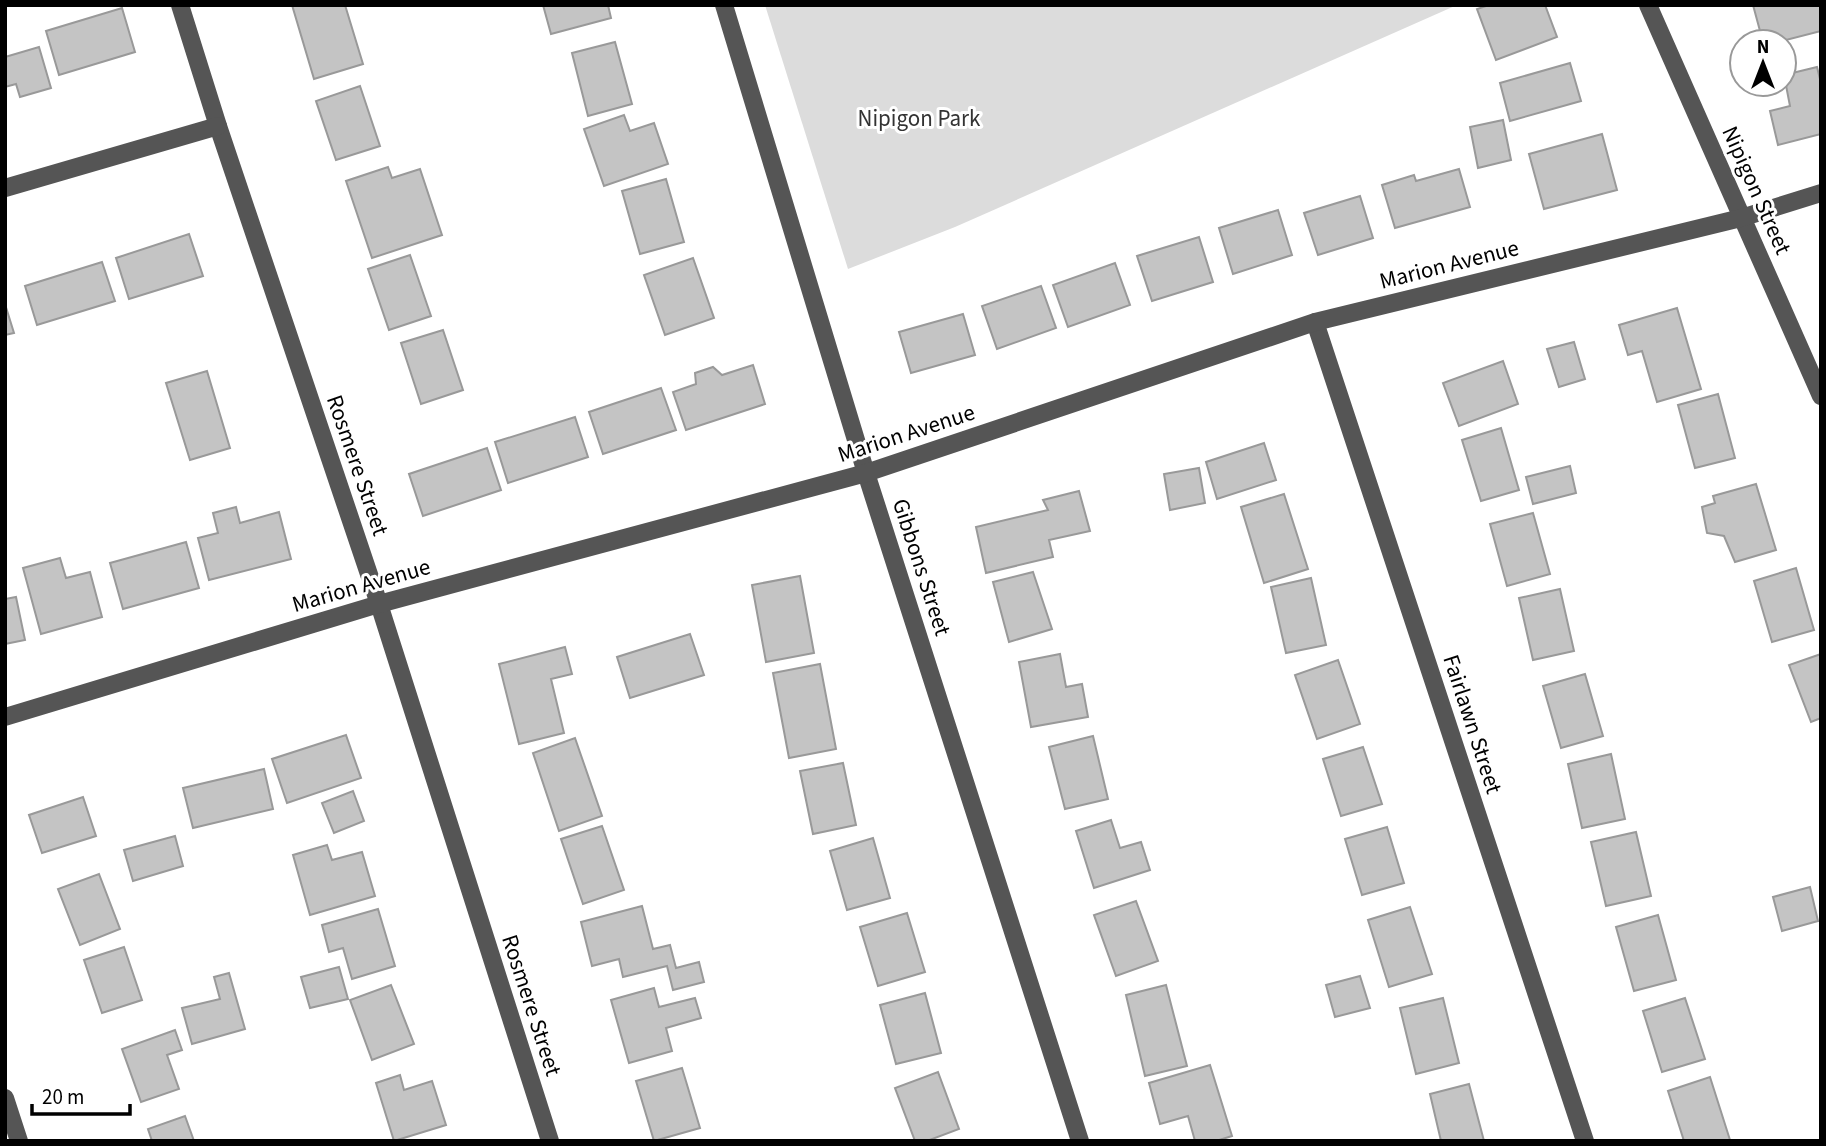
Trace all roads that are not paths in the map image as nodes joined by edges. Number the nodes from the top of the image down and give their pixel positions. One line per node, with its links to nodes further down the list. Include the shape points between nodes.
1 (180, 5): 4 (street, Rosmere Street)
2 (724, 5): 10 (street, Gibbons Street)
3 (1647, 5): 7 (street, Nipigon Street)
4 (218, 126): 5 (street); 11 (street, Rosmere Street)
5 (5, 188)
6 (1821, 193): 7 (street, Marion Avenue)
7 (1741, 218): 8 (street, Marion Avenue); 9 (street, Nipigon Street)
8 (1315, 322): 10 (street, Marion Avenue); 17 (street, Fairlawn Street)
9 (1821, 396)
10 (866, 473): 11 (street, Marion Avenue); 16 (street, Gibbons Street)
11 (379, 604): 12 (street, Marion Avenue); 15 (street, Rosmere Street)
12 (5, 717)
13 (5, 1098): 14 (street)
14 (19, 1141)
15 (550, 1141)
16 (1080, 1141)
17 (1585, 1141)

